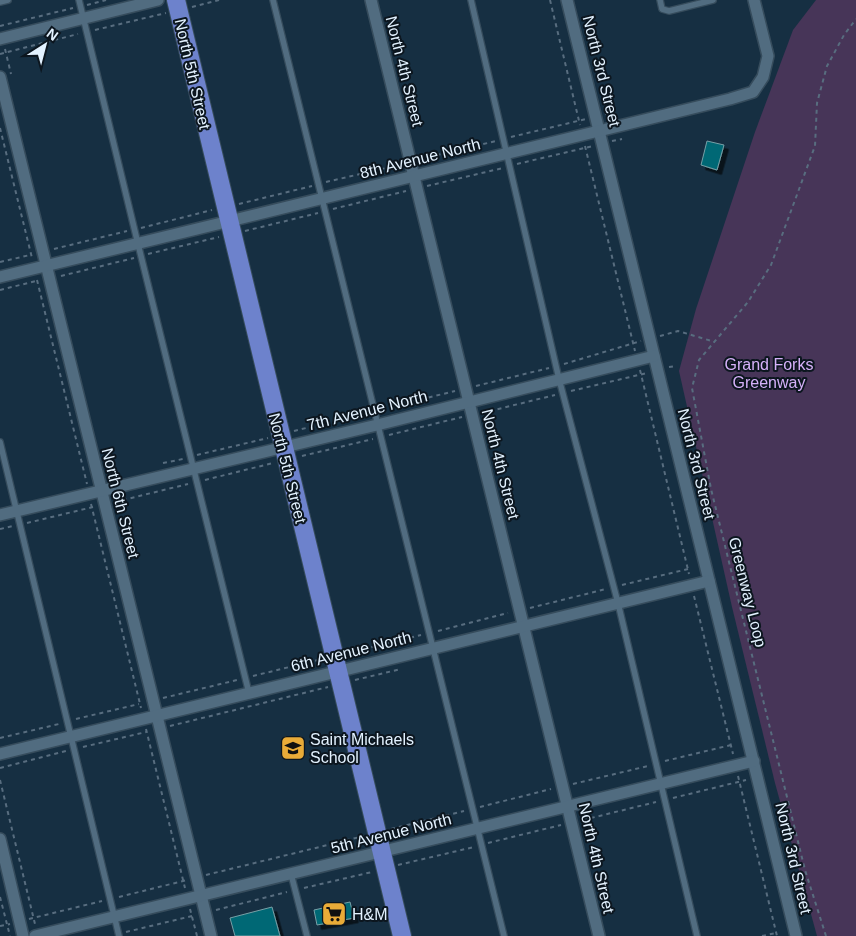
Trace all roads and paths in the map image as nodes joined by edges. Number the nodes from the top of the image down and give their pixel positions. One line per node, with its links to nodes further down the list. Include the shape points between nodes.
1 (8, 0): 13 (lane)
2 (106, 0): 14 (path)
3 (158, 0): 17 (street)
4 (219, 0): 16 (path)
5 (273, 0): 38 (lane)
6 (371, 0): 35 (street, North 4th Street)
7 (471, 0): 31 (lane)
8 (550, 0): 26 (path)
9 (567, 0): 25 (street, North 3rd Street)
10 (660, 0): 15 (lane, via 662,9 669,11)
11 (713, 0): 15 (lane)
12 (754, 0): 28 (street, 8th Avenue North, via 768,56 763,77 753,92)
13 (0, 2)
14 (80, 3): 17 (lane); 19 (path)
15 (692, 3)
16 (177, 5): 20 (path); 42 (main road, North 5th Street)
17 (84, 18): 20 (lane); 21 (street)
18 (856, 19): 56 (path, Greenway Loop, via 827,66 817,103 815,146 771,265 748,302)
19 (0, 26)
20 (88, 32): 22 (path); 43 (lane)
21 (0, 39)
22 (0, 54)
23 (0, 77): 45 (street, North 6th Street)
24 (615, 112): 25 (path)
25 (596, 116): 26 (path); 28 (street, North 3rd Street)
26 (579, 121): 29 (path); 31 (path)
27 (0, 128): 46 (path)
28 (600, 131): 29 (street, 8th Avenue North); 32 (street, North 3rd Street)
29 (583, 135): 33 (path); 34 (street, 8th Avenue North)
30 (622, 138): 32 (path)
31 (504, 139): 34 (lane); 35 (path)
32 (603, 143): 33 (path); 55 (street, North 3rd Street)
33 (586, 147): 36 (path); 57 (path)
34 (507, 154): 36 (lane); 37 (street, 8th Avenue North)
35 (411, 162): 37 (street, North 4th Street); 38 (path)
36 (510, 166): 39 (path); 60 (lane)
37 (414, 176): 39 (street, North 4th Street); 40 (street, 8th Avenue North)
38 (319, 184): 40 (lane); 42 (path)
39 (417, 188): 41 (path); 65 (street, North 4th Street)
40 (323, 199): 41 (lane); 42 (street, 8th Avenue North)
41 (326, 211): 42 (path); 68 (lane)
42 (228, 221): 43 (path); 44 (street, 8th Avenue North); 47 (path); 73 (main road, North 5th Street)
43 (134, 229): 44 (lane); 45 (path)
44 (138, 244): 47 (lane); 49 (street, 8th Avenue North)
45 (43, 252): 46 (path); 49 (street, North 6th Street)
46 (31, 255): 48 (path); 50 (path)
47 (141, 256): 52 (path); 74 (lane)
48 (0, 262)
49 (46, 265): 50 (street, 8th Avenue North); 52 (street, North 6th Street)
50 (34, 268): 51 (street, 8th Avenue North); 53 (path)
51 (0, 277)
52 (49, 278): 53 (path); 77 (street, North 6th Street)
53 (37, 281): 54 (path); 78 (path)
54 (0, 290)
55 (650, 338): 56 (path, via 678,331); 57 (path); 58 (street, North 3rd Street)
56 (715, 342): 131 (path, Greenway Loop, via 699,360 692,388 711,489 805,870)
57 (633, 344): 59 (path); 60 (path)
58 (654, 356): 59 (street, 7th Avenue North); 62 (street, North 3rd Street)
59 (637, 360): 63 (path); 64 (street, 7th Avenue North)
60 (556, 366): 64 (lane); 65 (path)
61 (676, 366): 62 (path)
62 (658, 370): 63 (path); 85 (street, North 3rd Street)
63 (641, 374): 66 (path); 86 (path)
64 (559, 379): 66 (lane); 67 (street, 7th Avenue North)
65 (466, 388): 67 (street, North 4th Street); 68 (path)
66 (563, 393): 69 (path); 87 (lane)
67 (470, 402): 69 (street, North 4th Street); 70 (street, 7th Avenue North)
68 (374, 412): 70 (lane); 73 (path)
69 (473, 415): 71 (path); 88 (street, North 4th Street)
70 (377, 425): 71 (lane); 73 (street, 7th Avenue North)
71 (380, 437): 73 (path); 89 (lane)
72 (0, 442): 81 (lane)
73 (283, 447): 74 (street, 7th Avenue North); 74 (path); 76 (path); 90 (main road, North 5th Street)
74 (192, 462): 75 (path); 76 (lane); 77 (street, 7th Avenue North)
75 (164, 463)
76 (197, 482): 79 (path); 91 (lane)
77 (99, 485): 78 (street, 7th Avenue North); 78 (path); 79 (street, North 6th Street)
78 (87, 488): 80 (path); 81 (street, 7th Avenue North)
79 (104, 504): 80 (path); 92 (street, North 6th Street)
80 (92, 507): 83 (path); 93 (path)
81 (16, 511): 82 (street, 7th Avenue North); 83 (lane)
82 (0, 515)
83 (20, 525): 84 (path); 94 (lane)
84 (0, 529)
85 (709, 581): 86 (street, 6th Avenue North); 96 (street, North 3rd Street)
86 (692, 585): 87 (street, 6th Avenue North); 97 (path)
87 (618, 603): 88 (street, 6th Avenue North); 101 (lane)
88 (524, 626): 89 (street, 6th Avenue North); 103 (street, North 4th Street)
89 (433, 648): 90 (street, 6th Avenue North); 105 (lane)
90 (338, 671): 91 (street, 6th Avenue North); 108 (main road, North 5th Street)
91 (249, 693): 92 (street, 6th Avenue North)
92 (157, 715): 93 (street, 6th Avenue North); 111 (street, North 6th Street)
93 (144, 718): 94 (street, 6th Avenue North); 113 (path)
94 (71, 736): 95 (street, 6th Avenue North); 116 (lane)
95 (0, 754)
96 (754, 761): 97 (street, 5th Avenue North); 98 (street, North 3rd Street)
97 (736, 765): 100 (path); 101 (street, 5th Avenue North)
98 (758, 777): 100 (path); 130 (street, North 3rd Street)
99 (0, 780): 121 (path)
100 (740, 782): 102 (path); 117 (path)
101 (662, 783): 102 (lane); 103 (street, 5th Avenue North)
102 (666, 800): 104 (path); 128 (lane)
103 (568, 806): 104 (street, North 4th Street); 105 (street, 5th Avenue North)
104 (572, 822): 107 (path); 127 (street, North 4th Street)
105 (478, 828): 107 (lane); 108 (street, 5th Avenue North)
106 (0, 839): 120 (street)
107 (482, 845): 108 (path); 126 (lane)
108 (383, 860): 109 (street, 5th Avenue North); 110 (path); 125 (main road, North 5th Street)
109 (292, 874): 110 (lane); 111 (street, 5th Avenue North)
110 (296, 890): 114 (path); 124 (lane)
111 (201, 895): 113 (street, 5th Avenue North); 114 (street, North 6th Street)
112 (0, 897): 119 (path)
113 (187, 898): 115 (path); 116 (street, 5th Avenue North)
114 (206, 912): 115 (path); 123 (street, North 6th Street)
115 (192, 916): 118 (path); 122 (path)
116 (114, 917): 118 (lane); 121 (street, 5th Avenue North)
117 (777, 934): 129 (path)
118 (119, 935)
119 (10, 936)
120 (23, 936)
121 (37, 936)
122 (197, 936)
123 (211, 936)
124 (307, 936)
125 (402, 936)
126 (504, 936)
127 (599, 936)
128 (697, 936)
129 (762, 936)
130 (796, 936)
131 (826, 936)

